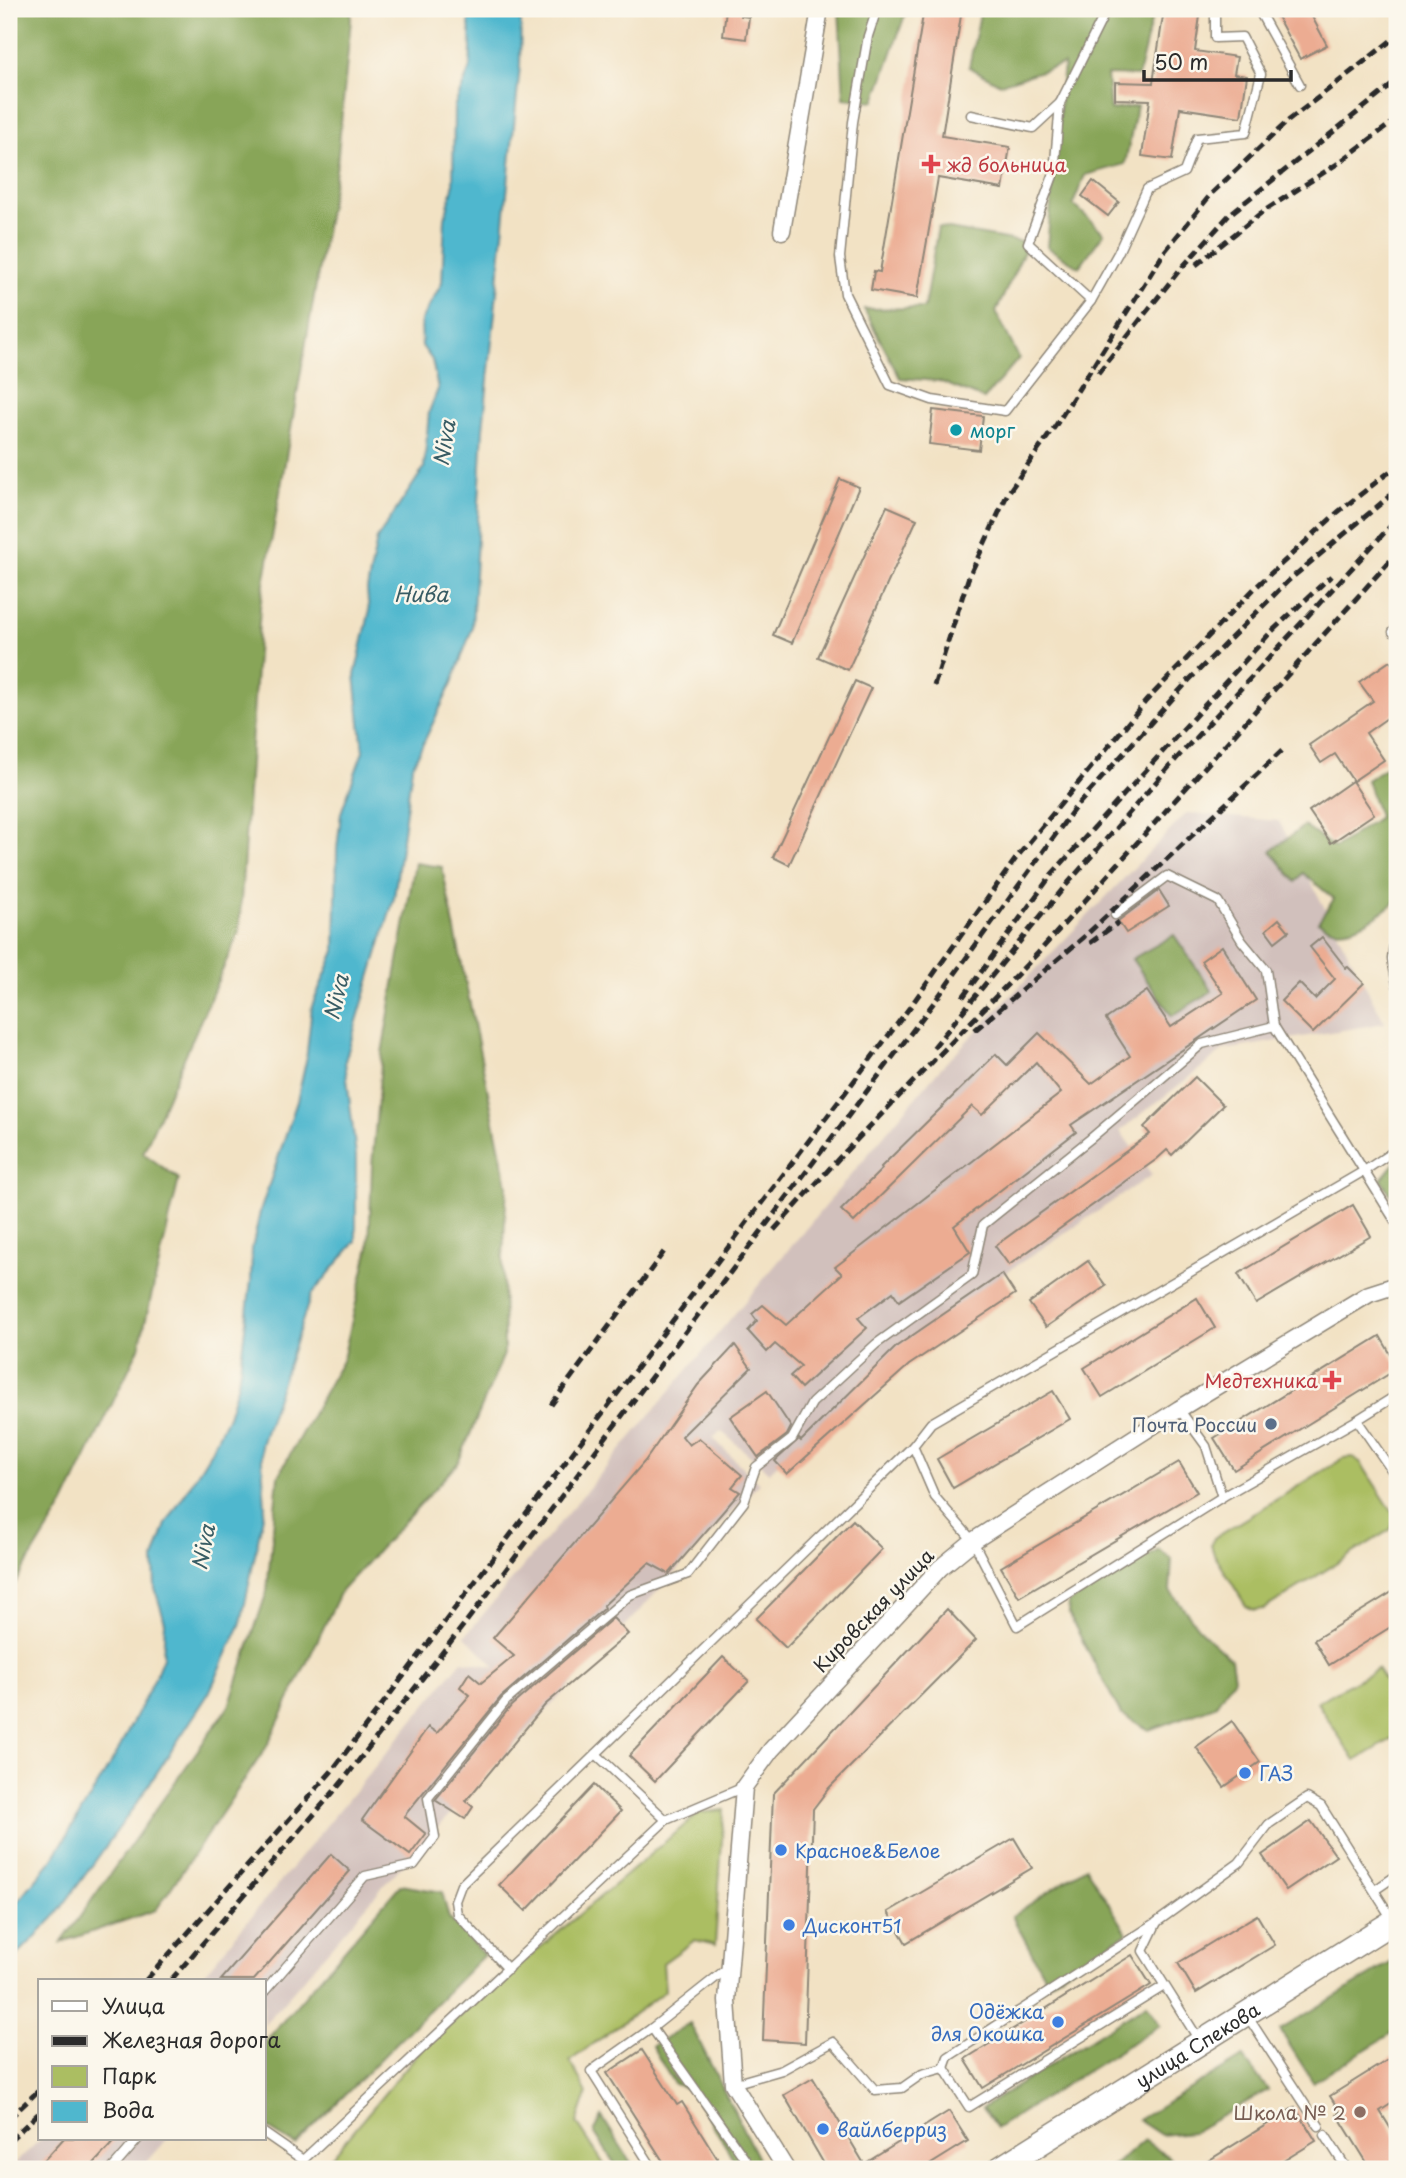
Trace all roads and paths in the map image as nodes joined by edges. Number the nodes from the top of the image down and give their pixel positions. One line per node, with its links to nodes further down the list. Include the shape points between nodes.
1 (820, 9): 9 (street)
2 (877, 9): 10 (lane, via 853,122 840,257 845,294 890,385 932,400 1005,411)
3 (1107, 9): 7 (lane)
4 (1215, 9): 10 (lane, via 1215,38 1242,37 1261,74 1246,133 1198,138 1184,172 1147,189)
5 (1258, 9): 6 (lane)
6 (1300, 85)
7 (1060, 103): 8 (lane, via 1033,128); 10 (lane, via 1054,173 1028,243)
8 (971, 115)
9 (782, 231)
10 (1091, 300)
11 (1115, 915): 14 (lane, via 1167,876 1218,901 1242,942 1266,970)
12 (1397, 932): 13 (lane, via 1392,959)
13 (1397, 985)
14 (1274, 1026): 16 (lane); 38 (lane, via 1202,1044 983,1225 972,1275 876,1344 812,1403 792,1439 756,1467 744,1502 688,1574 630,1595 506,1701 428,1798 435,1837 414,1865 365,1876)
15 (1397, 1149): 16 (lane)
16 (1364, 1171): 17 (lane); 22 (lane, via 931,1423)
17 (1397, 1224)
18 (1397, 1285): 20 (street, Кировская улица, via 1369,1294)
19 (1397, 1395): 21 (lane)
20 (1179, 1409): 24 (lane, via 1206,1447); 25 (street, Кировская улица)
21 (1357, 1420): 23 (lane); 24 (lane)
22 (913, 1446): 25 (lane, via 934,1497); 26 (lane)
23 (1397, 1478)
24 (1222, 1497): 25 (lane, via 1017,1626)
25 (974, 1541): 27 (street, Кировская улица, via 930,1578 771,1750)
26 (596, 1754): 30 (lane); 36 (lane, via 461,1885 455,1900 457,1914)
27 (744, 1787): 30 (lane); 35 (street)
28 (1397, 1793): 29 (lane)
29 (1397, 1806)
30 (666, 1820): 36 (lane)
31 (1397, 1875): 32 (lane)
32 (1376, 1890): 33 (lane); 34 (lane, via 1321,1807 1307,1798 1269,1825 1239,1863)
33 (1395, 1920): 39 (main road, улица Спекова)
34 (1157, 1922): 37 (lane, via 1143,1951); 42 (lane, via 948,2057)
35 (731, 1965): 40 (lane); 43 (street, via 727,2012)
36 (508, 1969): 48 (lane)
37 (1164, 1986): 41 (lane); 42 (lane, via 969,2107)
38 (266, 1990)
39 (1246, 2014): 41 (main road, улица Спекова); 44 (lane)
40 (652, 2028): 51 (lane, via 591,2071); 52 (lane)
41 (1201, 2043): 54 (main road, улица Спекова)
42 (944, 2068): 43 (lane, via 922,2074 902,2088 875,2090 833,2042 782,2070)
43 (733, 2084): 53 (street)
44 (1319, 2126)
45 (266, 2134): 48 (lane)
46 (1325, 2135): 55 (lane)
47 (137, 2140): 49 (lane)
48 (303, 2160): 50 (lane)
49 (112, 2169)
50 (295, 2169)
51 (653, 2169)
52 (752, 2169)
53 (786, 2169)
54 (999, 2169)
55 (1347, 2169)

